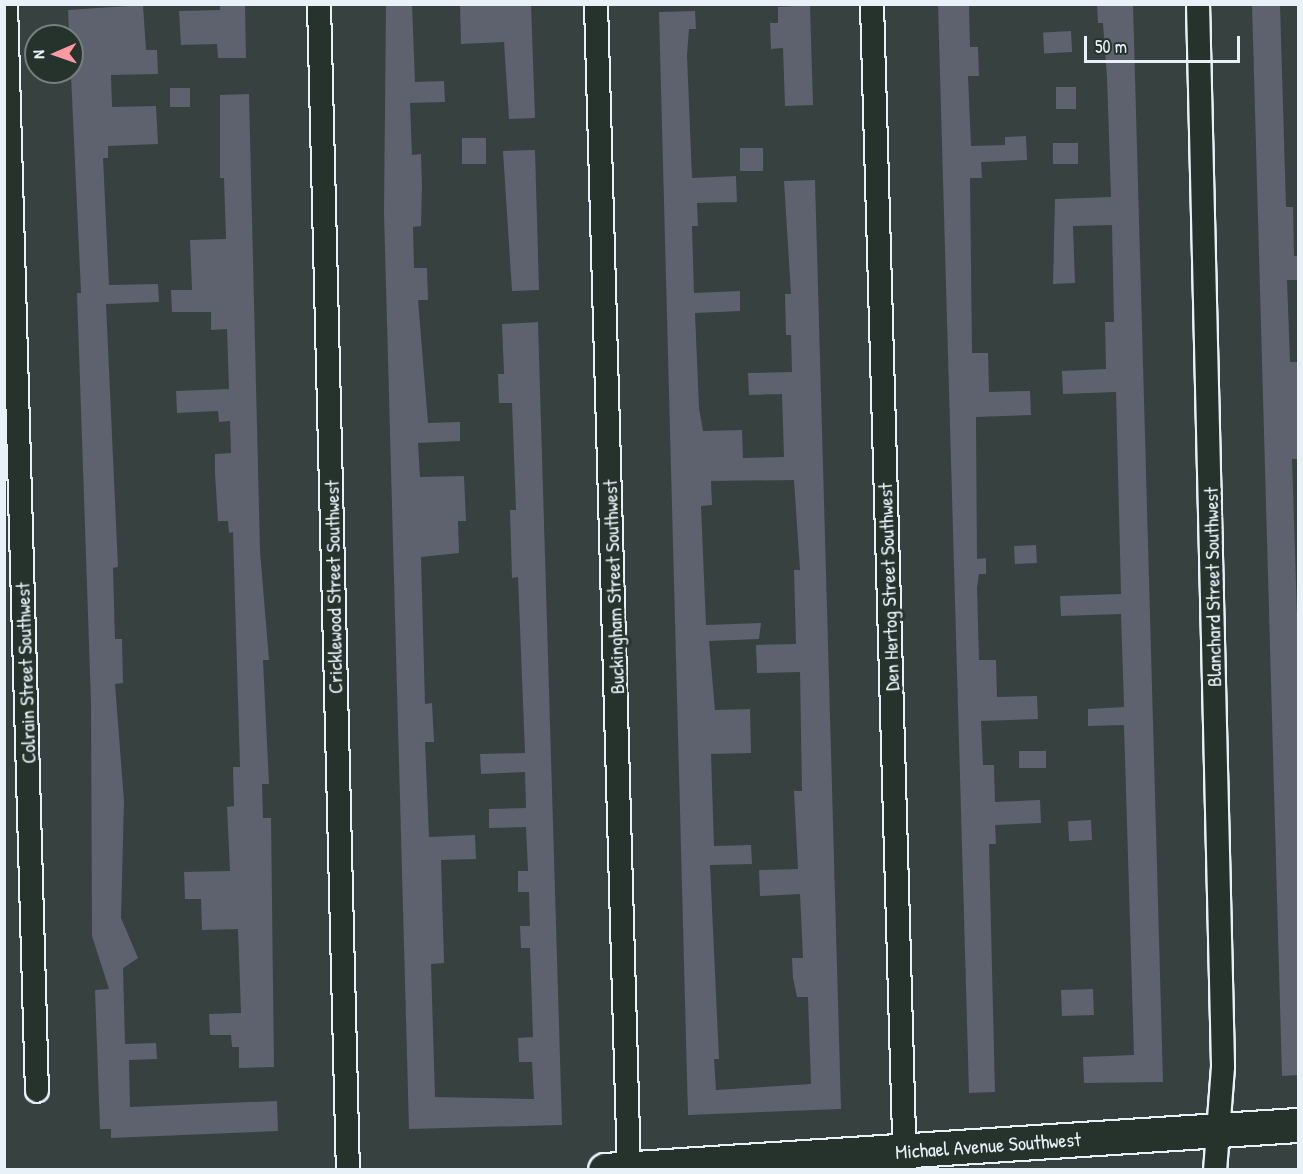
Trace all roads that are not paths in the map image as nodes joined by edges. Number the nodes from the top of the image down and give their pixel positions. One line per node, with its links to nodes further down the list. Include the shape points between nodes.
1 (6, 4): 6 (street, Colrain Street Southwest)
2 (319, 4): 11 (street, Cricklewood Street Southwest)
3 (596, 4): 10 (street, Buckingham Street Southwest)
4 (872, 4): 9 (street, Den Hertog Street Southwest)
5 (1198, 4): 8 (street, Blanchard Street Southwest, via 1223,1067)
6 (37, 1090)
7 (1299, 1125): 8 (street, Michael Avenue Southwest)
8 (1218, 1130): 9 (street, Michael Avenue Southwest); 12 (street, Blanchard Street Southwest)
9 (905, 1160): 10 (street, Michael Avenue Southwest)
10 (621, 1169)
11 (348, 1170)
12 (1215, 1170)

